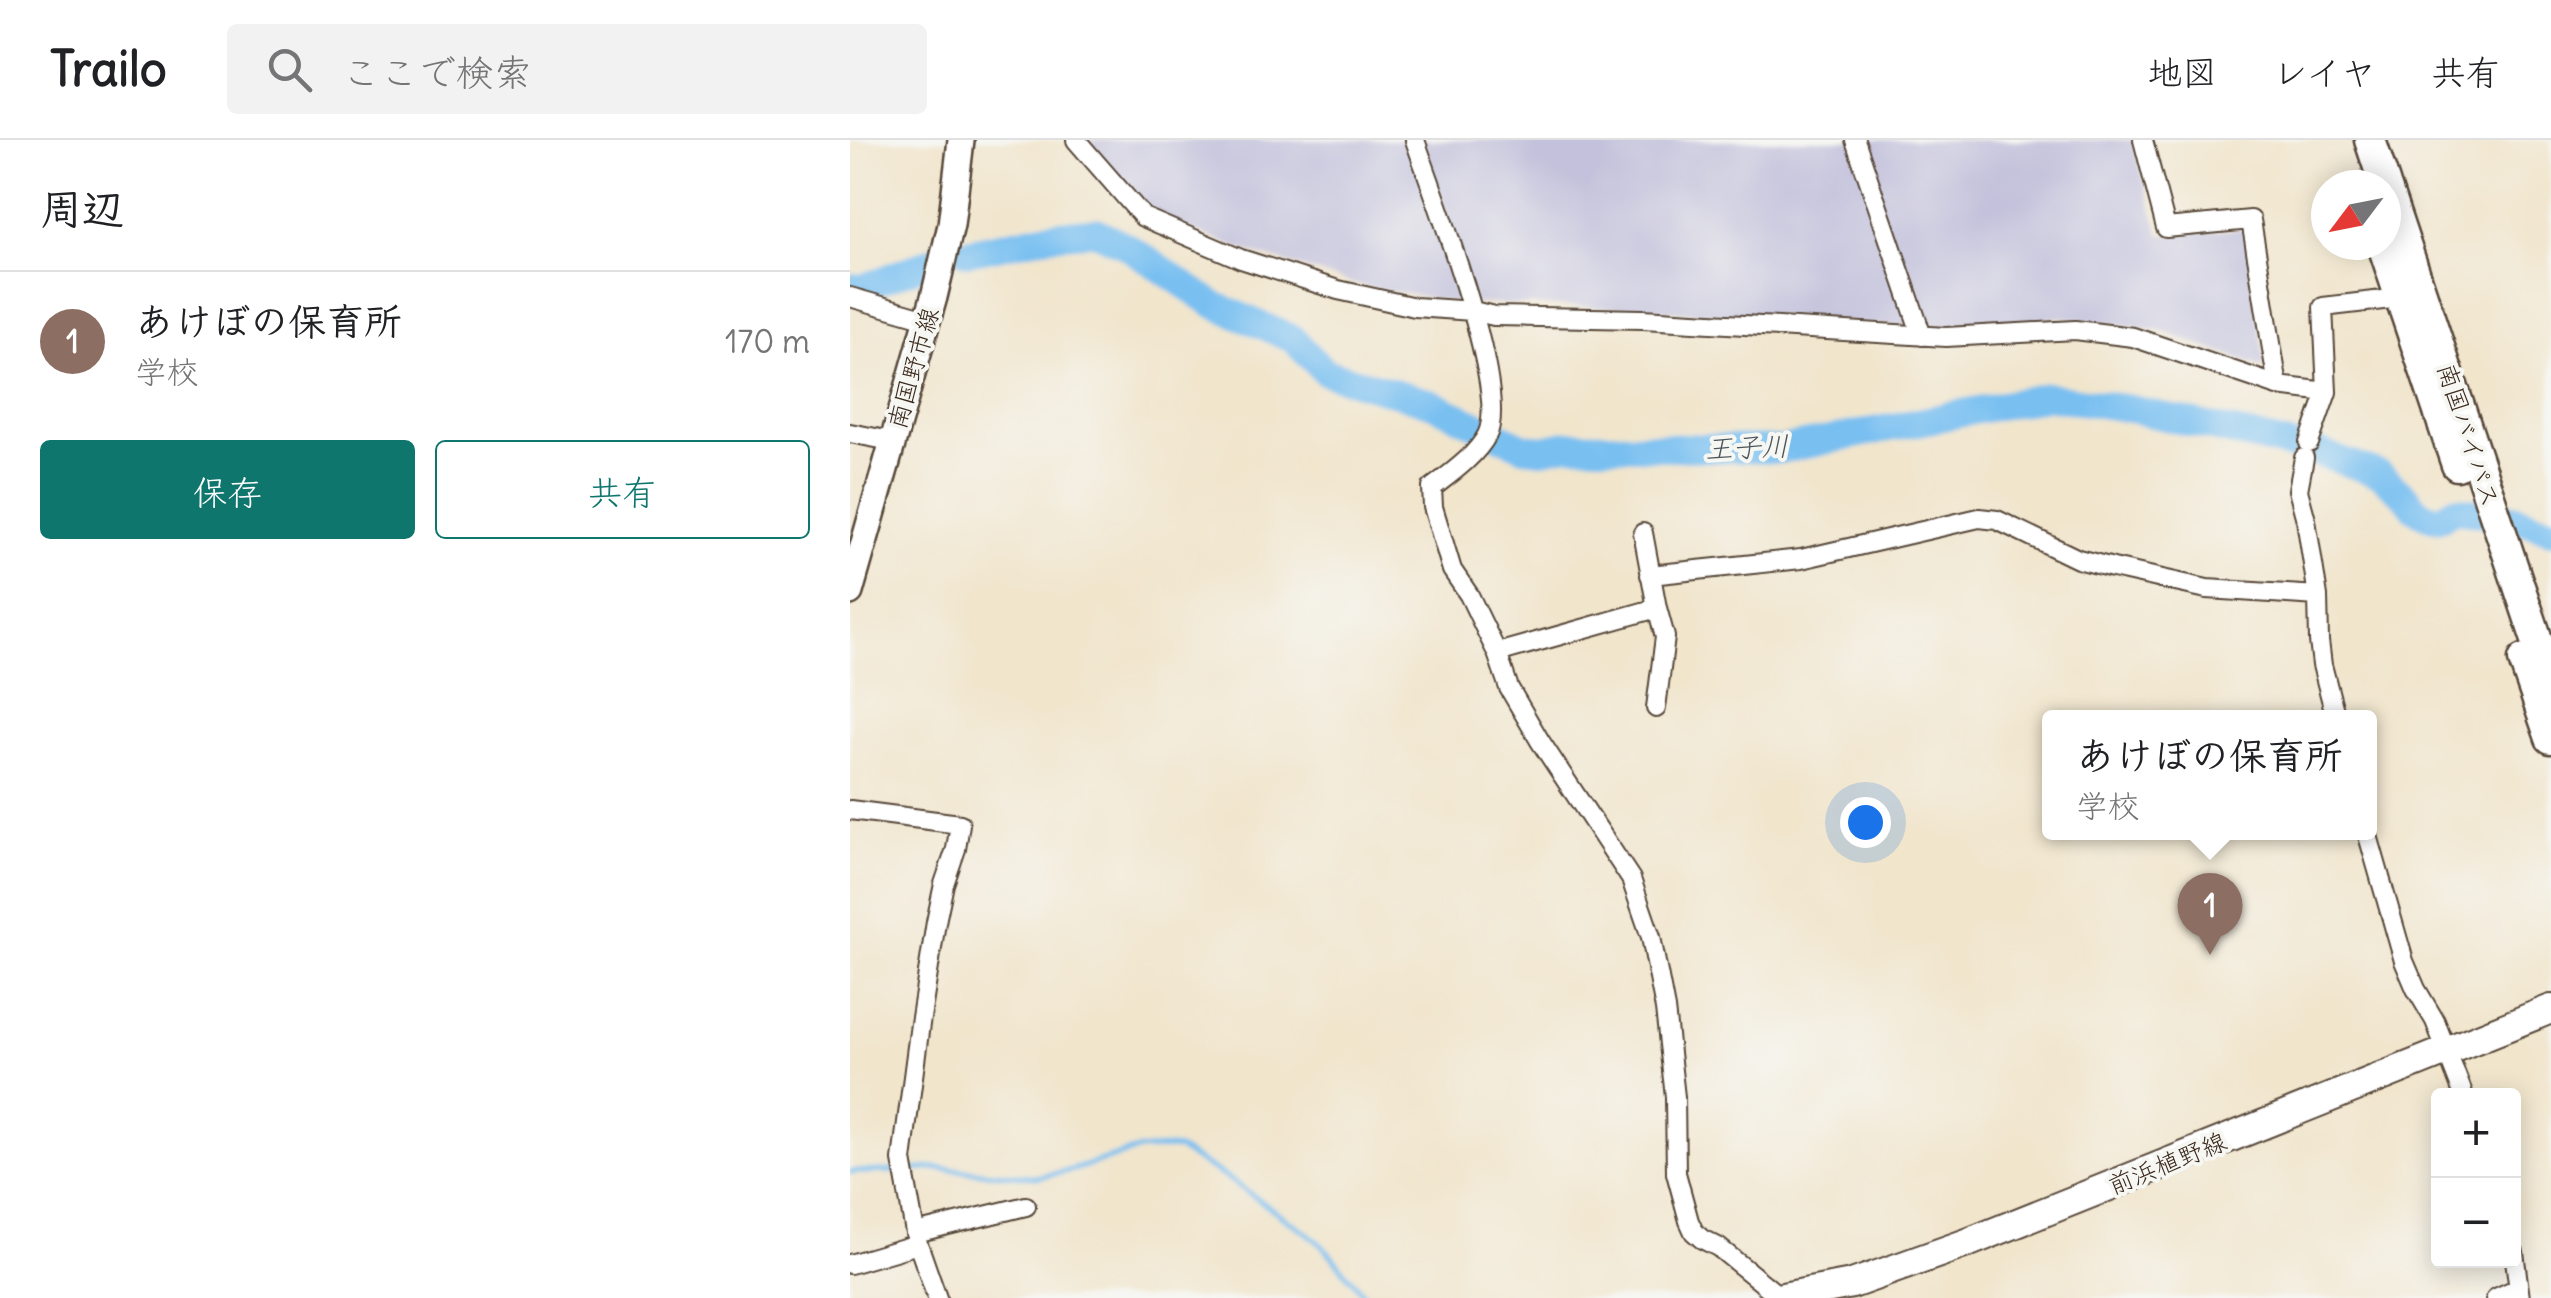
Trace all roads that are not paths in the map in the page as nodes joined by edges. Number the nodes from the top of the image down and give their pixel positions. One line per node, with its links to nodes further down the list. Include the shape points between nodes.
1 (962, 140): 15 (main road, 南国野市線, via 951,225)
2 (1076, 140): 14 (street, via 1143,217 1241,260 1415,307)
3 (1415, 140): 14 (street)
4 (1855, 140): 16 (street)
5 (2143, 140): 17 (street, via 2166,228 2251,220)
6 (2349, 140): 8 (highway)
7 (2370, 140): 9 (highway, 南国バイパス)
8 (2358, 170)
9 (2380, 170)
10 (2401, 237): 21 (highway, 南国バイパス)
11 (2387, 260): 13 (highway, 南国バイパス)
12 (850, 297): 15 (street)
13 (2400, 298): 18 (street, via 2323,308); 21 (highway, 南国バイパス)
14 (1473, 311): 16 (street); 27 (street, via 1489,382 1489,431 1432,488 1431,497 1452,570)
15 (927, 318): 20 (main road, 南国野市線)
16 (1922, 336): 17 (street, via 2075,330 2133,337)
17 (2278, 386): 18 (street)
18 (2327, 392): 25 (street, via 2298,490)
19 (850, 433): 20 (street)
20 (891, 441): 24 (main road, 南国野市線)
21 (2466, 460): 28 (highway, 南国バイパス); 31 (highway, 南国バイパス)
22 (1643, 533): 23 (street)
23 (1650, 575): 25 (street, via 1801,559 1979,518 2078,560 2207,589); 26 (street)
24 (850, 592)
25 (2318, 596): 30 (street, via 2322,665)
26 (1656, 608): 27 (street); 29 (street, via 1666,645)
27 (1497, 653): 43 (street, via 1540,742 1631,878 1651,937 1673,1080 1676,1173 1689,1221 1702,1239)
28 (2551, 682)
29 (1656, 708)
30 (2334, 710)
31 (2551, 738)
32 (850, 810): 38 (street, via 960,824 936,922 902,1160)
33 (2369, 840): 35 (street, via 2404,961)
34 (2551, 1009): 35 (main road, 前浜植野線)
35 (2446, 1049): 36 (street); 43 (main road, 前浜植野線, via 1967,1244 1852,1284)
36 (2461, 1088)
37 (1026, 1206): 38 (street)
38 (916, 1238): 39 (street); 42 (street)
39 (850, 1264)
40 (2517, 1268): 41 (street)
41 (2519, 1293): 44 (street)
42 (937, 1298)
43 (1779, 1298)
44 (2496, 1298)

